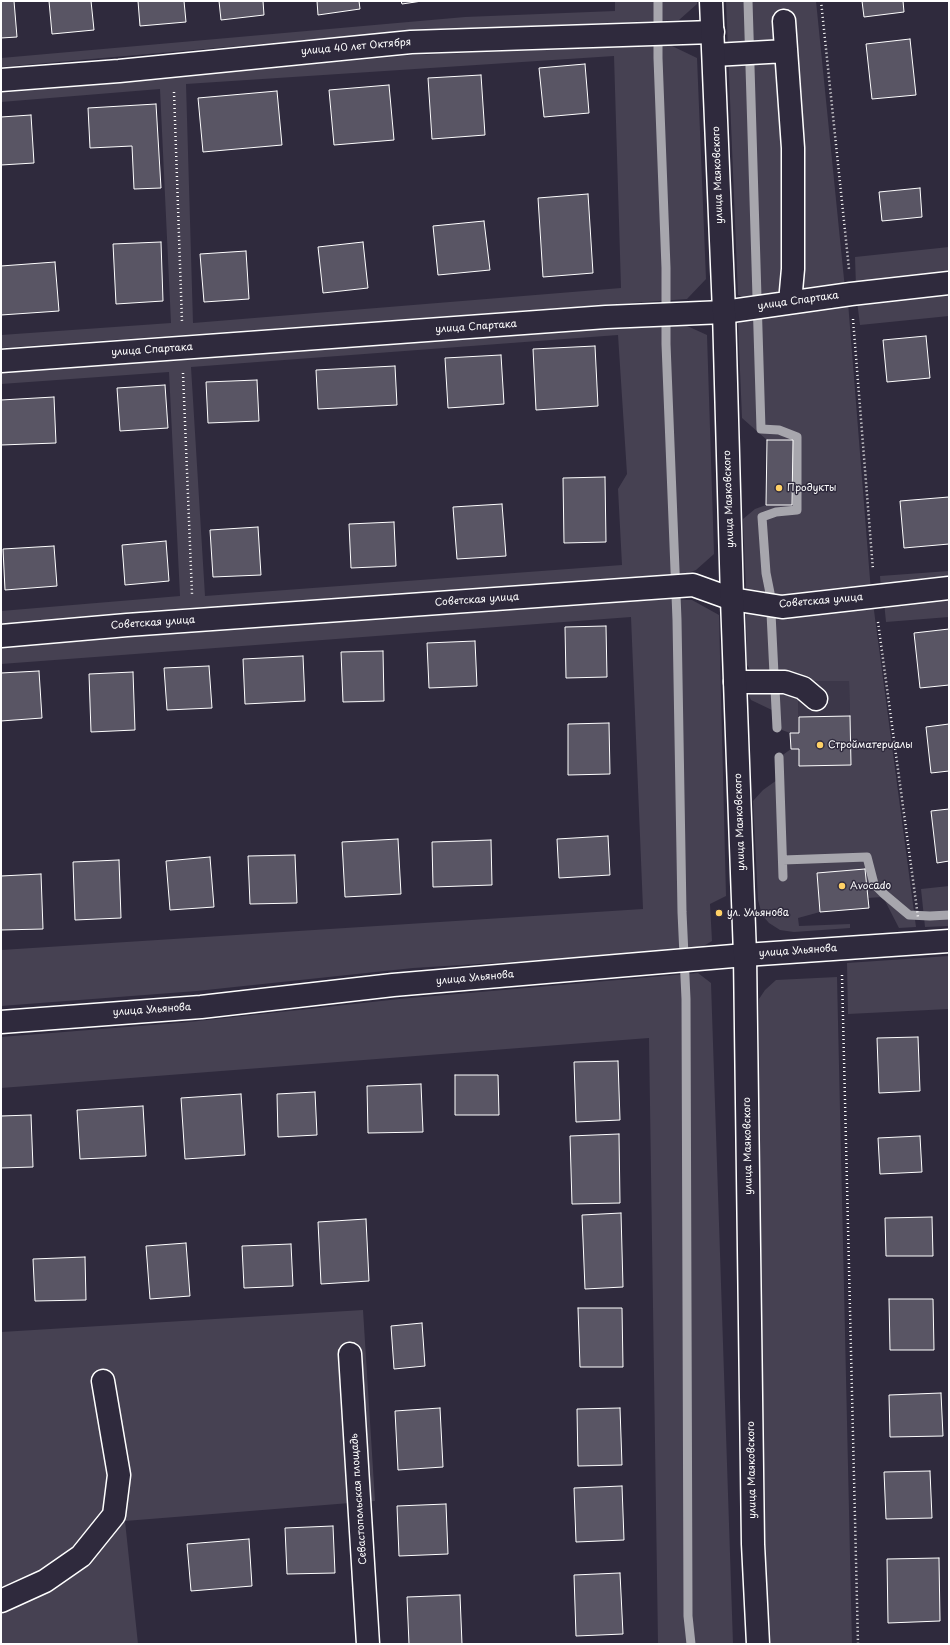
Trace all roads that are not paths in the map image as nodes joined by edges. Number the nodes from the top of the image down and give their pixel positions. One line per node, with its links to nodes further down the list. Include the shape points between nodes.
1 (711, 1): 3 (street, улица Маяковского)
2 (784, 21): 4 (street)
3 (713, 32): 5 (street, улица Маяковского); 6 (street, улица 40 лет Октября, via 411,42)
4 (786, 51): 5 (street); 8 (street, via 793,148 793,269)
5 (714, 55): 9 (street, улица Маяковского)
6 (1, 80)
7 (949, 283): 8 (street, улица Спартака)
8 (790, 302): 9 (street, улица Спартака)
9 (724, 312): 10 (street, улица Спартака, via 606,317); 12 (street, улица Маяковского)
10 (1, 361)
11 (949, 588): 12 (street, Советская улица, via 782,607)
12 (732, 599): 13 (street, Советская улица, via 693,585 134,624); 14 (street, улица Маяковского)
13 (1, 636)
14 (735, 682): 15 (street, via 785,682 803,688); 17 (street, улица Маяковского)
15 (816, 699)
16 (949, 941): 17 (street, улица Ульянова)
17 (745, 955): 18 (street, улица Ульянова, via 393,985 201,1007); 23 (street, улица Маяковского, via 753,1544)
18 (1, 1022)
19 (350, 1354): 22 (street, Севастопольская площадь)
20 (103, 1381): 21 (street, via 119,1475 114,1515 81,1556 44,1581)
21 (1, 1601)
22 (368, 1644)
23 (758, 1644)

